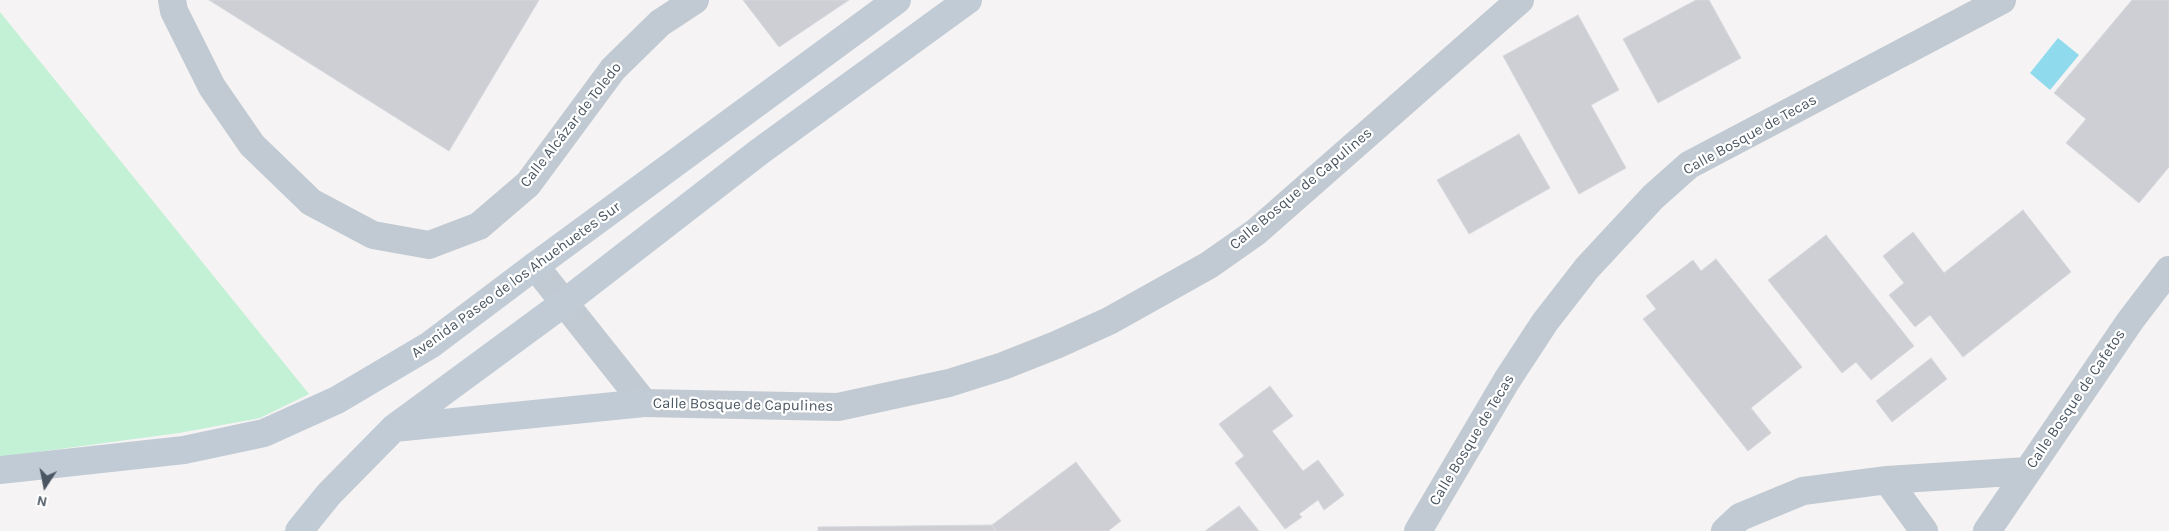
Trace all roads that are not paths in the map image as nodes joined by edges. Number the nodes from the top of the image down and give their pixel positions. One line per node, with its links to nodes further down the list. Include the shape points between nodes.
1 (172, 0): 2 (street, Calle Alcázar de Toledo, via 212,87 252,145 311,202 373,235 429,245 480,226 528,184 613,69 660,23)
2 (695, 0)
3 (897, 0): 7 (street, Avenida Paseo de los Ahuehuetes Sur)
4 (968, 0): 9 (street, via 759,152)
5 (1520, 0): 10 (street, Calle Bosque de Capulines, via 1256,232 1209,265 1109,321 1039,352 949,383 838,407)
6 (2002, 0): 16 (street, Calle Bosque de Tecas, via 1689,165 1593,261 1545,322)
7 (535, 266): 9 (street, Calle Bosque de Capulines); 12 (street, Avenida Paseo de los Ahuehuetes Sur, via 430,345 337,400 264,432 184,450)
8 (2169, 270): 13 (street, Calle Bosque de Cafetos)
9 (564, 303): 10 (street, Calle Bosque de Capulines); 11 (street)
10 (644, 403): 11 (street)
11 (394, 428): 15 (street, via 329,494)
12 (0, 470)
13 (2027, 471): 14 (street); 19 (street, Calle Bosque de Cafetos)
14 (1887, 480): 17 (street, via 1803,491 1740,517); 18 (street)
15 (299, 531)
16 (1418, 531)
17 (1725, 531)
18 (1924, 531)
19 (1987, 531)

